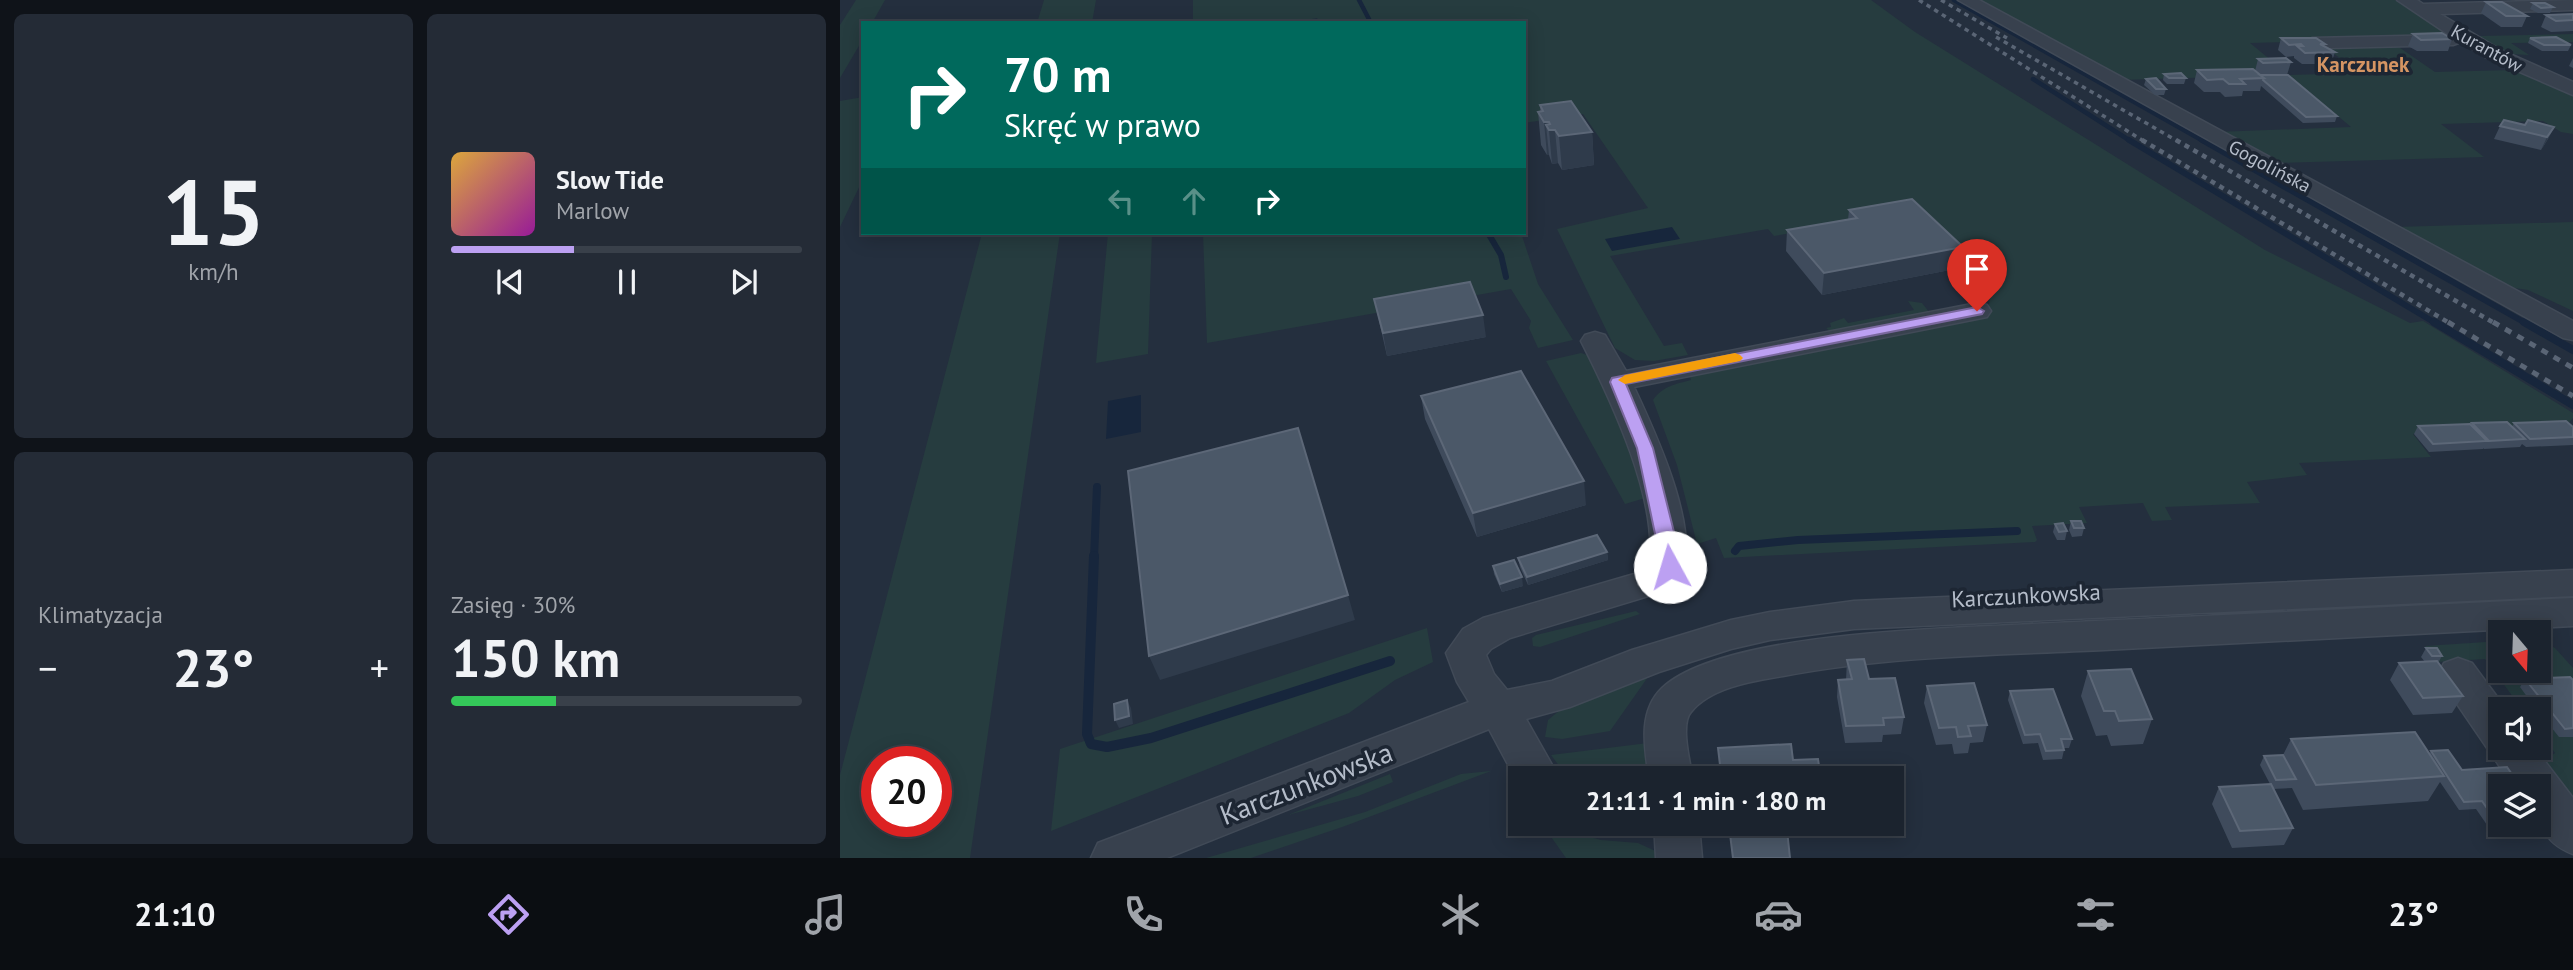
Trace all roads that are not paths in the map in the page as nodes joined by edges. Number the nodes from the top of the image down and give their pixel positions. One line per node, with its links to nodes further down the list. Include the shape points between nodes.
1 (1966, 0): 8 (street, Gogolińska)
2 (2412, 4): 3 (street); 4 (street, Kurantów)
3 (2573, 5)
4 (2469, 40): 5 (street, via 2312,43); 6 (street, Kurantów)
5 (2320, 49)
6 (2573, 89)
7 (1977, 311): 10 (street)
8 (2573, 332)
9 (1595, 341): 10 (street)
10 (1617, 382): 14 (street, via 1641,435 1660,505 1670,552 1665,578 1497,628 1477,639 1466,653 1477,682)
11 (2573, 567): 14 (street, Karczunkowska, via 1813,607 1725,621 1639,643 1539,680)
12 (2568, 610): 14 (street, Karczunkowska, via 1826,617 1731,635 1556,696); 17 (street, Karczunkowska, via 1903,645 1809,656 1719,676 1685,692 1668,716)
13 (2458, 674): 15 (street)
14 (1498, 708): 16 (street); 21 (street, Karczunkowska)
15 (2488, 716)
16 (1531, 766)
17 (1669, 766)
18 (2551, 803): 19 (street)
19 (2573, 834)
20 (1677, 836): 22 (street)
21 (1114, 858)
22 (1679, 858)

